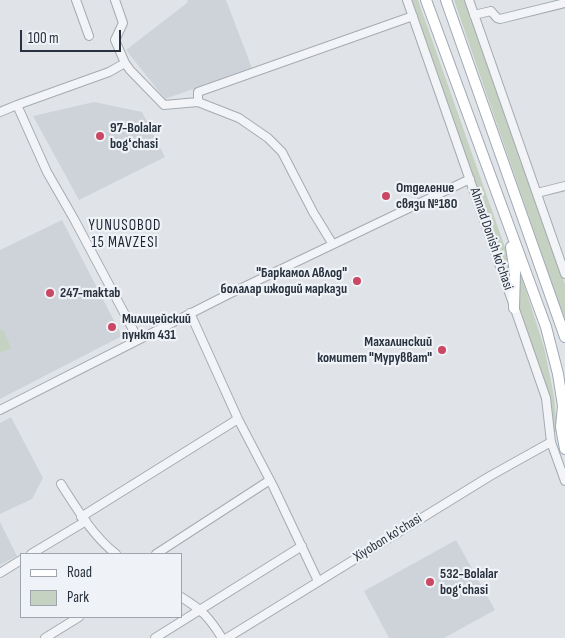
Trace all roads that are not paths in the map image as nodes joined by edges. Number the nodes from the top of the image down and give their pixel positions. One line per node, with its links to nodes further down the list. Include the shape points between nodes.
1 (76, 0): 10 (street)
2 (115, 0): 11 (street, via 123,23 115,40)
3 (407, 0): 9 (street, Ahmad Donish ko'chasi)
4 (426, 0): 18 (main road, Ahmad Donish ko'chasi)
5 (446, 0): 23 (main road)
6 (469, 0): 8 (street)
7 (565, 3): 8 (street, via 500,18 491,11)
8 (474, 15): 17 (street)
9 (413, 16): 12 (street, via 198,92); 15 (street, Ahmad Donish ko'chasi)
10 (89, 36)
11 (125, 63): 12 (street, via 164,105); 13 (street, via 109,72)
12 (198, 102): 19 (street, via 239,118 261,132 282,152)
13 (17, 105): 14 (street); 24 (street, via 47,172)
14 (0, 112)
15 (470, 179): 19 (street); 21 (street, Ahmad Donish ko'chasi)
16 (565, 186): 17 (street)
17 (537, 193): 20 (street)
18 (508, 226): 21 (main road, via 515,272); 25 (main road, Ahmad Donish ko'chasi, via 546,327)
19 (332, 243): 22 (street)
20 (565, 274)
21 (514, 308): 28 (street, Ahmad Donish ko'chasi, via 546,398)
22 (190, 313): 24 (street); 27 (street)
23 (565, 337)
24 (138, 339): 26 (street)
25 (564, 409): 29 (main road, Ahmad Donish ko'chasi, via 561,427)
26 (0, 410)
27 (238, 419): 30 (street); 33 (street)
28 (552, 442): 31 (street, Ahmad Donish ko'chasi); 40 (street, Xiyobon ko'chasi)
29 (565, 449)
30 (270, 480): 34 (street); 37 (street)
31 (565, 481)
32 (62, 484): 33 (street)
33 (84, 519): 35 (street); 36 (street, via 104,545)
34 (302, 546): 40 (street); 42 (street)
35 (33, 553)
36 (115, 553)
37 (158, 553)
38 (20, 561): 39 (street)
39 (0, 573)
40 (318, 581): 47 (street, Xiyobon ko'chasi)
41 (182, 598): 42 (street)
42 (200, 609): 45 (street); 46 (street, via 210,618)
43 (77, 618): 44 (street)
44 (45, 638)
45 (155, 638)
46 (222, 638)
47 (227, 638)

